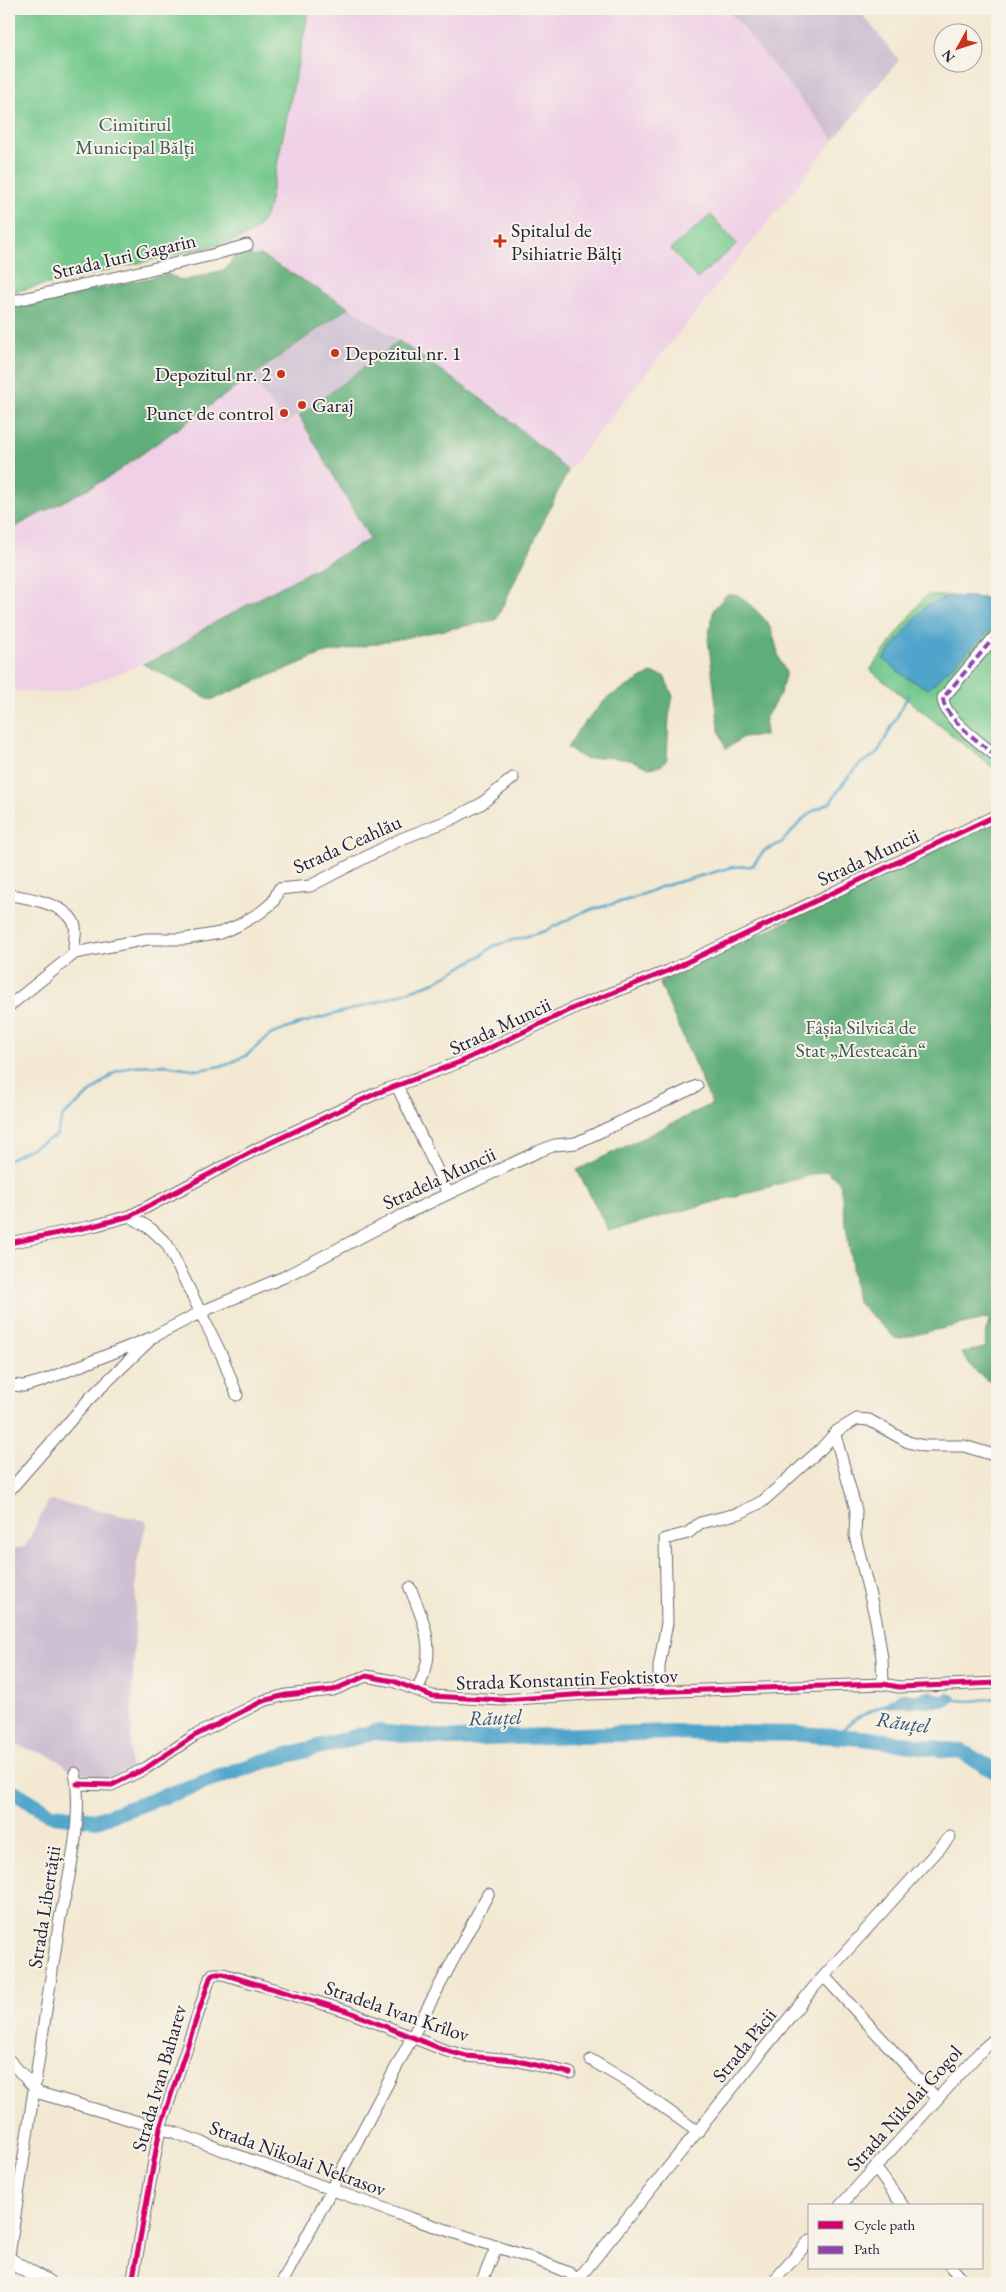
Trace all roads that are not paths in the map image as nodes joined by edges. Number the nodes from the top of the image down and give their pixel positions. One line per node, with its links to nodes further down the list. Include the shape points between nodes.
1 (247, 244): 2 (street, Strada Iuri Gagarin)
2 (9, 302)
3 (997, 634): 4 (street, via 943,698 943,705 949,715)
4 (997, 757)
5 (513, 778): 8 (street, Strada Ceahlău, via 482,804 450,820 401,839 310,886 279,889 261,912 228,930 185,939 147,939)
6 (997, 815): 10 (street, Strada Muncii, via 668,971 576,1007 460,1062)
7 (9, 895): 8 (street, via 39,902 69,916 76,929)
8 (75, 953): 9 (street, Strada Ceahlău)
9 (9, 1006)
10 (397, 1086): 12 (street); 13 (street, Strada Muncii, via 257,1149)
11 (697, 1086): 12 (street, Stradela Muncii, via 588,1138 536,1152)
12 (448, 1193): 15 (street, Stradela Muncii, via 284,1276)
13 (130, 1216): 14 (street, Strada Muncii); 15 (street, via 167,1244)
14 (9, 1243)
15 (201, 1312): 16 (street, Stradela Muncii); 18 (street)
16 (153, 1337): 17 (street, Stradela Muncii, via 42,1382); 21 (street, via 90,1398)
17 (9, 1385)
18 (237, 1396)
19 (835, 1435): 20 (street, via 843,1426 857,1419 869,1420 908,1442 924,1446 964,1446); 23 (street, via 856,1510 855,1536 876,1620); 26 (street, via 763,1501 740,1513 700,1524 688,1533 664,1539 667,1624 659,1666)
20 (997, 1456)
21 (9, 1492)
22 (410, 1588): 25 (street, via 419,1609 427,1644 426,1667)
23 (883, 1684): 24 (street, Strada Konstantin Feoktistov, via 899,1687); 26 (street, Strada Konstantin Feoktistov)
24 (997, 1684)
25 (418, 1690): 26 (street, Strada Konstantin Feoktistov, via 432,1696 501,1700); 27 (street, Strada Konstantin Feoktistov, via 366,1676 333,1690 271,1698 194,1736 146,1768 112,1785)
26 (659, 1692)
27 (76, 1779): 37 (street, Strada Libertății, via 79,1804 70,1871)
28 (950, 1837): 31 (street, Strada Păcii)
29 (488, 1894): 32 (street)
30 (213, 1974): 32 (street, Stradela Ivan Krîlov, via 223,1974 347,2011); 39 (street, Strada Ivan Baharev, via 196,2015)
31 (824, 1976): 38 (street); 40 (street, Strada Păcii)
32 (412, 2036): 36 (street, Stradela Ivan Krîlov, via 466,2056 514,2060); 42 (street)
33 (997, 2037): 38 (street, Strada Nikolai Gogol)
34 (9, 2060): 37 (street, Strada Nikolai Nekrasov)
35 (591, 2060): 40 (street)
36 (570, 2074)
37 (34, 2089): 39 (street, Strada Nikolai Nekrasov); 47 (street, Strada Libertății)
38 (937, 2099): 41 (street, Strada Nikolai Gogol)
39 (160, 2128): 42 (street, Strada Nikolai Nekrasov); 52 (street, Strada Ivan Baharev)
40 (698, 2132): 50 (street, Strada Păcii)
41 (874, 2168): 43 (street, Strada Nikolai Gogol); 44 (street)
42 (332, 2190): 46 (street, Strada Nikolai Nekrasov); 53 (street)
43 (842, 2204)
44 (901, 2204)
45 (808, 2242): 55 (street)
46 (497, 2246): 50 (street, Strada Nikolai Nekrasov, via 560,2268); 54 (street)
47 (9, 2255)
48 (9, 2260): 51 (main road)
49 (954, 2270): 56 (street)
50 (579, 2282)
51 (48, 2283)
52 (132, 2283)
53 (282, 2283)
54 (481, 2283)
55 (772, 2283)
56 (965, 2283)

